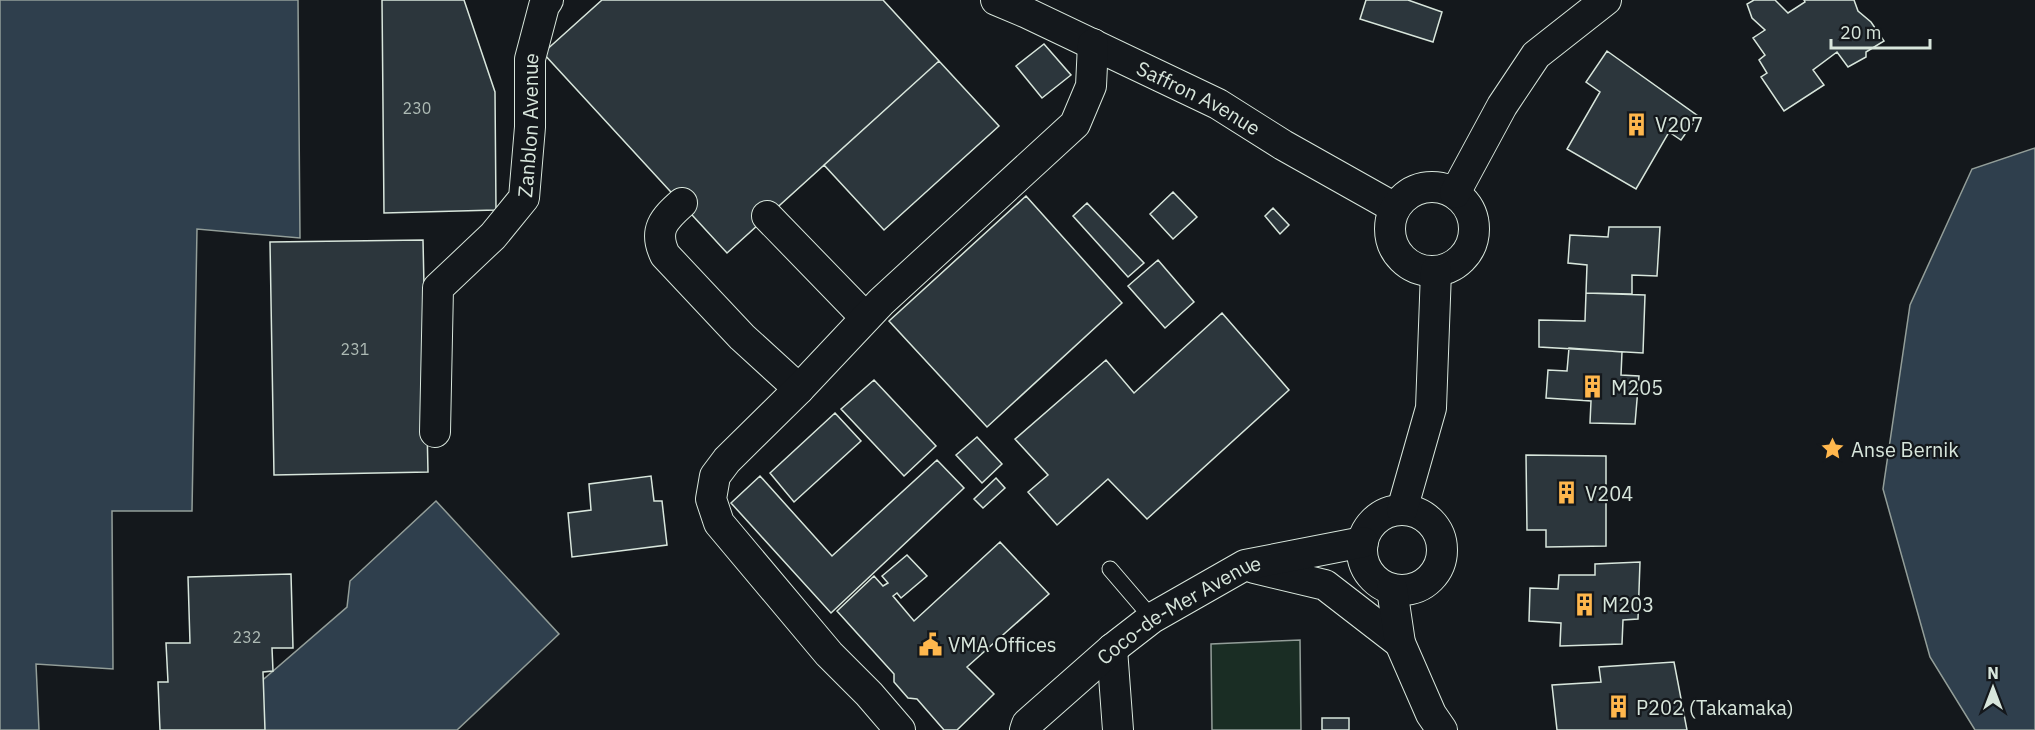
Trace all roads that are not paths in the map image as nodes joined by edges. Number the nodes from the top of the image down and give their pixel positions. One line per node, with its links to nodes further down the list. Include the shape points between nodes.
1 (548, 0): 12 (street, Zanblon Avenue, via 530,59 524,198 493,236 438,288)
2 (996, 0): 4 (street, Saffron Avenue)
3 (1606, 0): 5 (street, via 1536,55 1502,106)
4 (1093, 44): 7 (street, Saffron Avenue, via 1218,104); 10 (street, via 1091,86 1076,124)
5 (1455, 194): 7 (street, via 1443,188 1417,190); 9 (street, via 1473,217 1475,232 1462,259)
6 (682, 203): 11 (street, via 662,225 664,255 742,337)
7 (1395, 208): 9 (street, via 1389,232 1400,256 1422,271)
8 (767, 216): 10 (street)
9 (1436, 271): 13 (street, via 1431,408)
10 (865, 317): 11 (street)
11 (799, 389): 18 (street, via 727,460 715,476 711,499 719,523)
12 (435, 432)
13 (1402, 510): 14 (street, via 1377,519); 17 (street, via 1428,519 1437,529 1443,555 1431,579 1406,591)
14 (1363, 542): 15 (street, Coco-de-Mer Avenue); 17 (street, via 1365,566 1381,585)
15 (1245, 566): 19 (street, Coco-de-Mer Avenue); 20 (street, via 1325,585)
16 (1110, 569): 19 (lane)
17 (1392, 589): 20 (street)
18 (788, 604): 22 (street); 23 (street, via 888,690)
19 (1152, 618): 21 (street, Coco-de-Mer Avenue)
20 (1400, 643): 26 (street)
21 (1112, 649): 24 (street, Coco-de-Mer Avenue); 25 (street)
22 (900, 730)
23 (919, 730)
24 (1025, 730)
25 (1118, 730)
26 (1442, 730)

